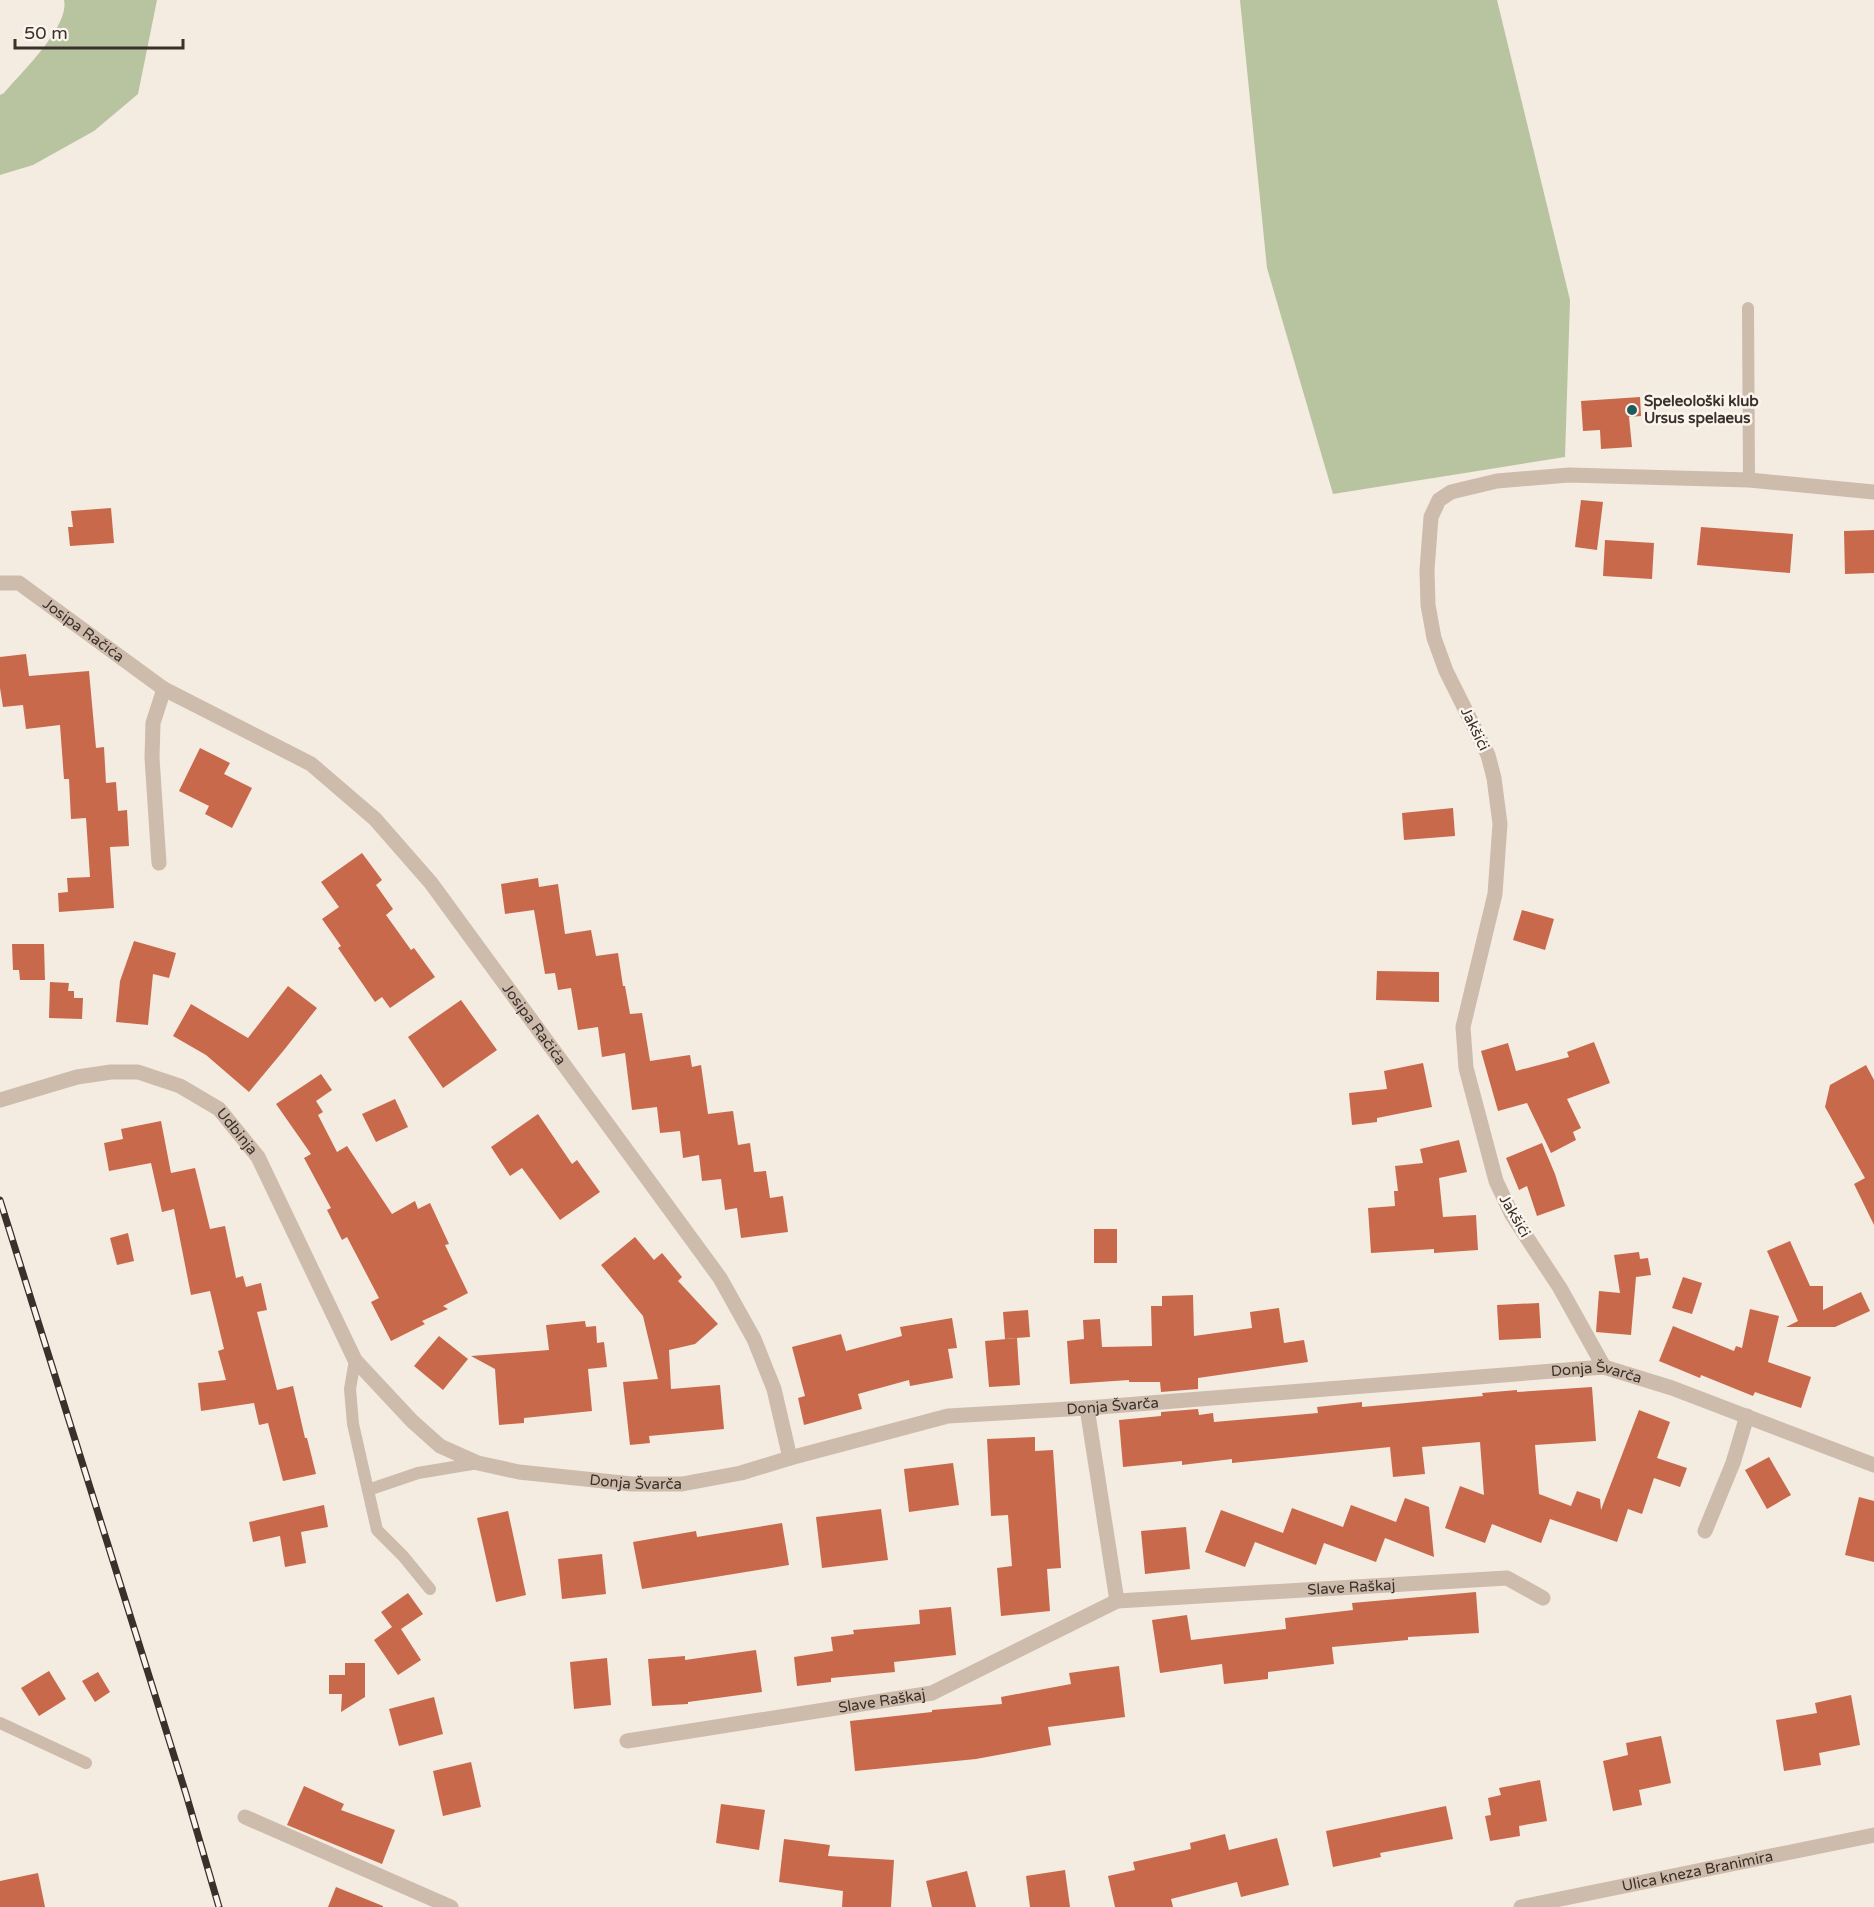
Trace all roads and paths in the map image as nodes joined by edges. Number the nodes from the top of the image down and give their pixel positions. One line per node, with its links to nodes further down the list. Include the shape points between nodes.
1 (1748, 308): 2 (lane)
2 (1749, 480): 3 (street, Jakšići); 9 (street, Jakšići, via 1569,476 1497,481 1451,492 1439,500 1431,518 1427,570 1434,638 1488,755 1500,824 1495,894 1463,1027 1466,1068 1496,1181 1512,1215 1560,1288)
3 (1874, 492)
4 (0, 583): 5 (street, Josipa Račića, via 19,583)
5 (164, 689): 6 (street, via 153,723); 12 (street, Josipa Račića, via 311,764 375,819 431,883 720,1278 754,1339 774,1389)
6 (159, 863)
7 (0, 1100): 8 (street, Udbinja, via 77,1077 138,1072 180,1086 219,1109 258,1157)
8 (356, 1360): 13 (street, Udbinja, via 440,1446); 15 (lane, via 350,1389 353,1424)
9 (1604, 1367): 10 (street, Donja Švarča); 11 (street, Donja Švarča)
10 (1087, 1408): 12 (street, Donja Švarča, via 948,1416); 19 (street)
11 (1747, 1416): 14 (street, Donja Švarča); 16 (street)
12 (790, 1458): 13 (street, Donja Švarča, via 741,1473 682,1484 632,1485)
13 (478, 1464): 15 (lane, via 418,1473)
14 (1874, 1465)
15 (368, 1490): 17 (lane, via 377,1530)
16 (1705, 1531)
17 (430, 1589)
18 (1543, 1598): 19 (street, Slave Raškaj, via 1507,1578)
19 (1117, 1601): 21 (street, Slave Raškaj, via 932,1693)
20 (0, 1723): 22 (lane)
21 (627, 1741)
22 (86, 1763)
23 (245, 1817): 25 (street)
24 (1874, 1835): 26 (street, Ulica kneza Branimira)
25 (451, 1907)
26 (1521, 1907)

